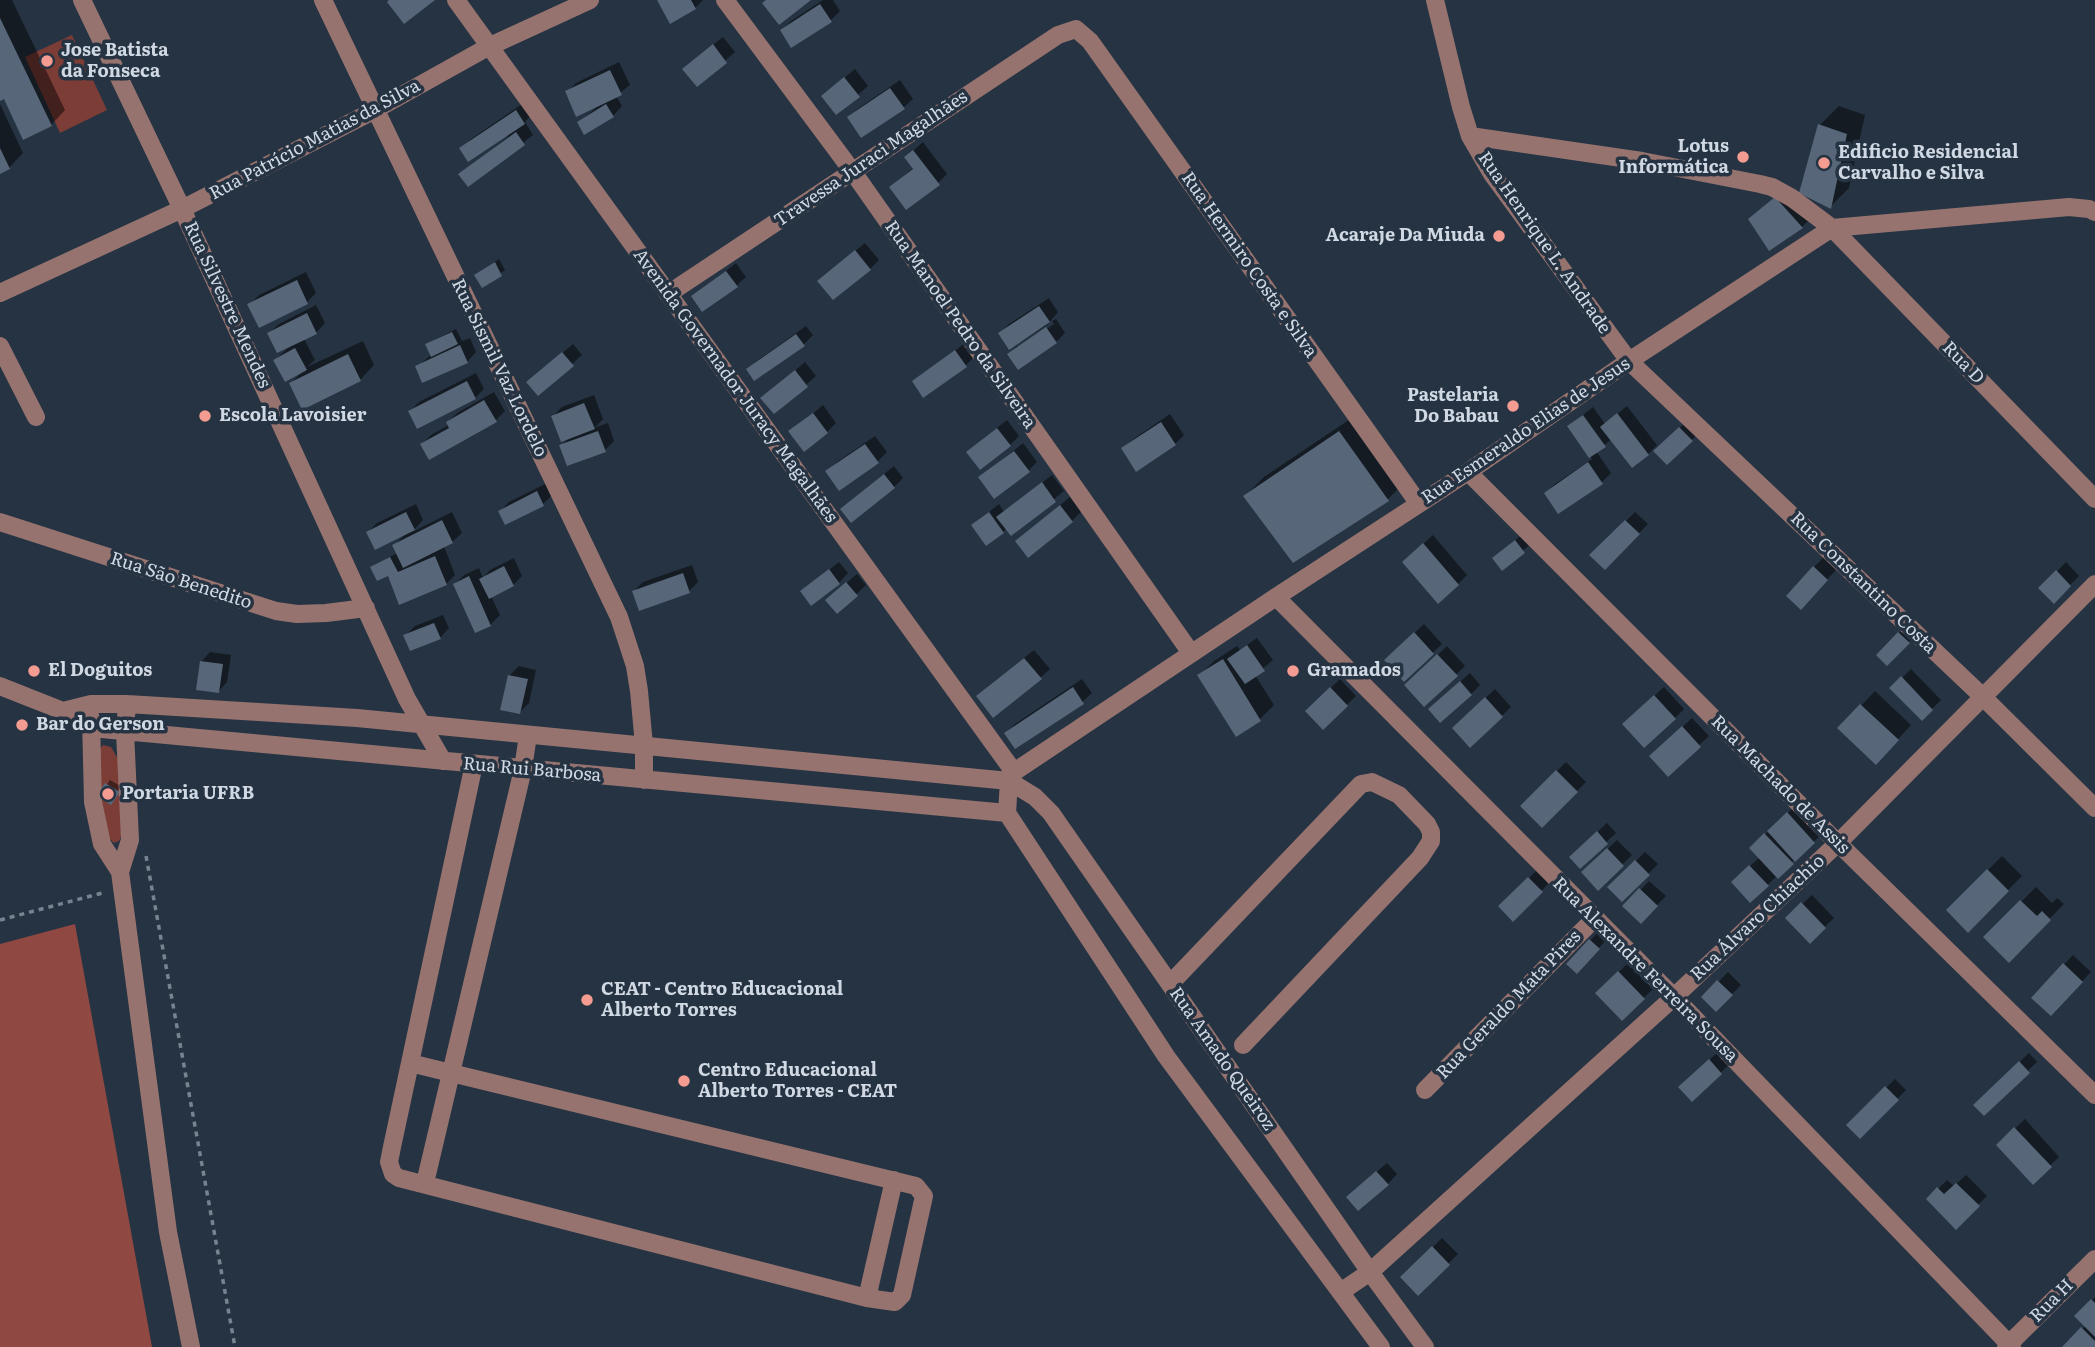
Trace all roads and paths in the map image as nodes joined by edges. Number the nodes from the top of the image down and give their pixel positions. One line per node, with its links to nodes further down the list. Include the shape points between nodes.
1 (82, 0): 12 (street, Rua Silvestre Mendes)
2 (323, 0): 9 (street, Rua Sismil Vaz Lordelo)
3 (456, 0): 8 (street, Avenida Governador Juracy Magalhães)
4 (590, 0): 8 (street, Rua Patrício Matias da Silva)
5 (725, 0): 11 (street, Rua Manoel Pedro da Silveira)
6 (1435, 0): 10 (street, Rua Henrique L. Andrade)
7 (1076, 29): 11 (street, Travessa Juraci Magalhães, via 1058,35); 22 (street, Rua Hermiro Costa e Silva, via 1090,41)
8 (488, 47): 9 (street, Rua Patrício Matias da Silva); 16 (street, Avenida Governador Juracy Magalhães)
9 (375, 110): 12 (street, Rua Patrício Matias da Silva); 37 (street, Rua Sismil Vaz Lordelo, via 619,617 635,666)
10 (1470, 136): 14 (street, Rua D, via 1772,187); 18 (street, Rua Henrique L. Andrade, via 1492,174)
11 (853, 172): 16 (street, Travessa Juraci Magalhães); 27 (street, Rua Manoel Pedro da Silveira)
12 (182, 209): 15 (street, Rua Patrício Matias da Silva); 26 (street, Rua Silvestre Mendes)
13 (2092, 210): 14 (street, Rua Esmeraldo Elias de Jesus, via 2069,208)
14 (1832, 228): 18 (street, Rua Esmeraldo Elias de Jesus); 21 (street, Rua D)
15 (0, 293)
16 (668, 294): 41 (street, Avenida Governador Juracy Magalhães)
17 (0, 346): 19 (street)
18 (1629, 361): 20 (street, Rua Esmeraldo Elias de Jesus); 29 (street, Rua Constantino Costa)
19 (36, 417)
20 (1468, 472): 22 (street, Rua Esmeraldo Elias de Jesus); 46 (street, Rua Machado de Assis)
21 (2095, 499)
22 (1419, 504): 25 (street, Rua Esmeraldo Elias de Jesus)
23 (0, 522): 26 (street, Rua São Benedito, via 276,611 297,614)
24 (2095, 584): 29 (street, Rua Álvaro Chiachio)
25 (1276, 597): 27 (street, Rua Esmeraldo Elias de Jesus); 48 (street, Rua Alexandre Ferreira Sousa)
26 (366, 608): 33 (street, Rua Silvestre Mendes)
27 (1191, 653): 41 (street, Rua Esmeraldo Elias de Jesus)
28 (0, 686): 32 (street, Rua Rui Barbosa)
29 (1982, 696): 43 (street, Rua Constantino Costa); 46 (street, Rua Álvaro Chiachio)
30 (92, 704): 31 (street, Rua Rui Barbosa); 32 (street, Rua Rui Barbosa); 34 (street)
31 (127, 705): 33 (street, Rua Rui Barbosa); 35 (street)
32 (63, 711): 34 (street, Rua Rui Barbosa)
33 (420, 724): 36 (street, Rua Rui Barbosa); 38 (street, Rua Silvestre Mendes)
34 (91, 728): 35 (street, Rua Rui Barbosa); 47 (street, via 93,802 102,844)
35 (125, 731): 38 (street, Rua Rui Barbosa); 47 (street, via 130,840)
36 (528, 735): 37 (street, Rua Rui Barbosa); 40 (street)
37 (644, 745): 41 (street, Rua Rui Barbosa); 42 (street, Rua Sismil Vaz Lordelo)
38 (443, 761): 39 (street, Rua Rui Barbosa)
39 (474, 764): 40 (street, Rua Rui Barbosa); 53 (street)
40 (523, 769): 42 (street, Rua Rui Barbosa); 54 (street)
41 (1011, 776): 44 (street); 50 (street, Rua Amado Queiroz, via 1051,813)
42 (644, 780): 44 (street, Rua Rui Barbosa)
43 (2095, 808)
44 (1007, 813): 61 (street, via 1166,1056)
45 (143, 843): 65 (path)
46 (1838, 843): 51 (street, Rua Álvaro Chiachio); 56 (street, Rua Machado de Assis)
47 (121, 880): 49 (path); 64 (street, via 168,1232)
48 (1594, 919): 51 (street, Rua Alexandre Ferreira Sousa); 55 (street, Rua Geraldo Mata Pires)
49 (0, 920)
50 (1170, 984): 52 (street, via 1361,784 1372,782 1399,795 1427,824 1431,841); 60 (street, Rua Amado Queiroz)
51 (1674, 997): 60 (street, Rua Álvaro Chiachio); 63 (street, Rua Alexandre Ferreira Sousa)
52 (1243, 1045)
53 (410, 1063): 54 (street); 58 (street, via 389,1162 399,1178)
54 (450, 1073): 57 (street); 58 (street)
55 (1425, 1090)
56 (2095, 1095)
57 (894, 1180): 62 (street); 62 (street, via 916,1186 924,1196 902,1295 895,1301)
58 (425, 1183): 62 (street)
59 (2095, 1259): 63 (street, Rua H)
60 (1370, 1272): 61 (street, Rua Álvaro Chiachio); 67 (street, Rua Amado Queiroz)
61 (1342, 1291): 66 (street)
62 (867, 1298)
63 (2009, 1346)
64 (191, 1347)
65 (235, 1347)
66 (1381, 1347)
67 (1425, 1347)

